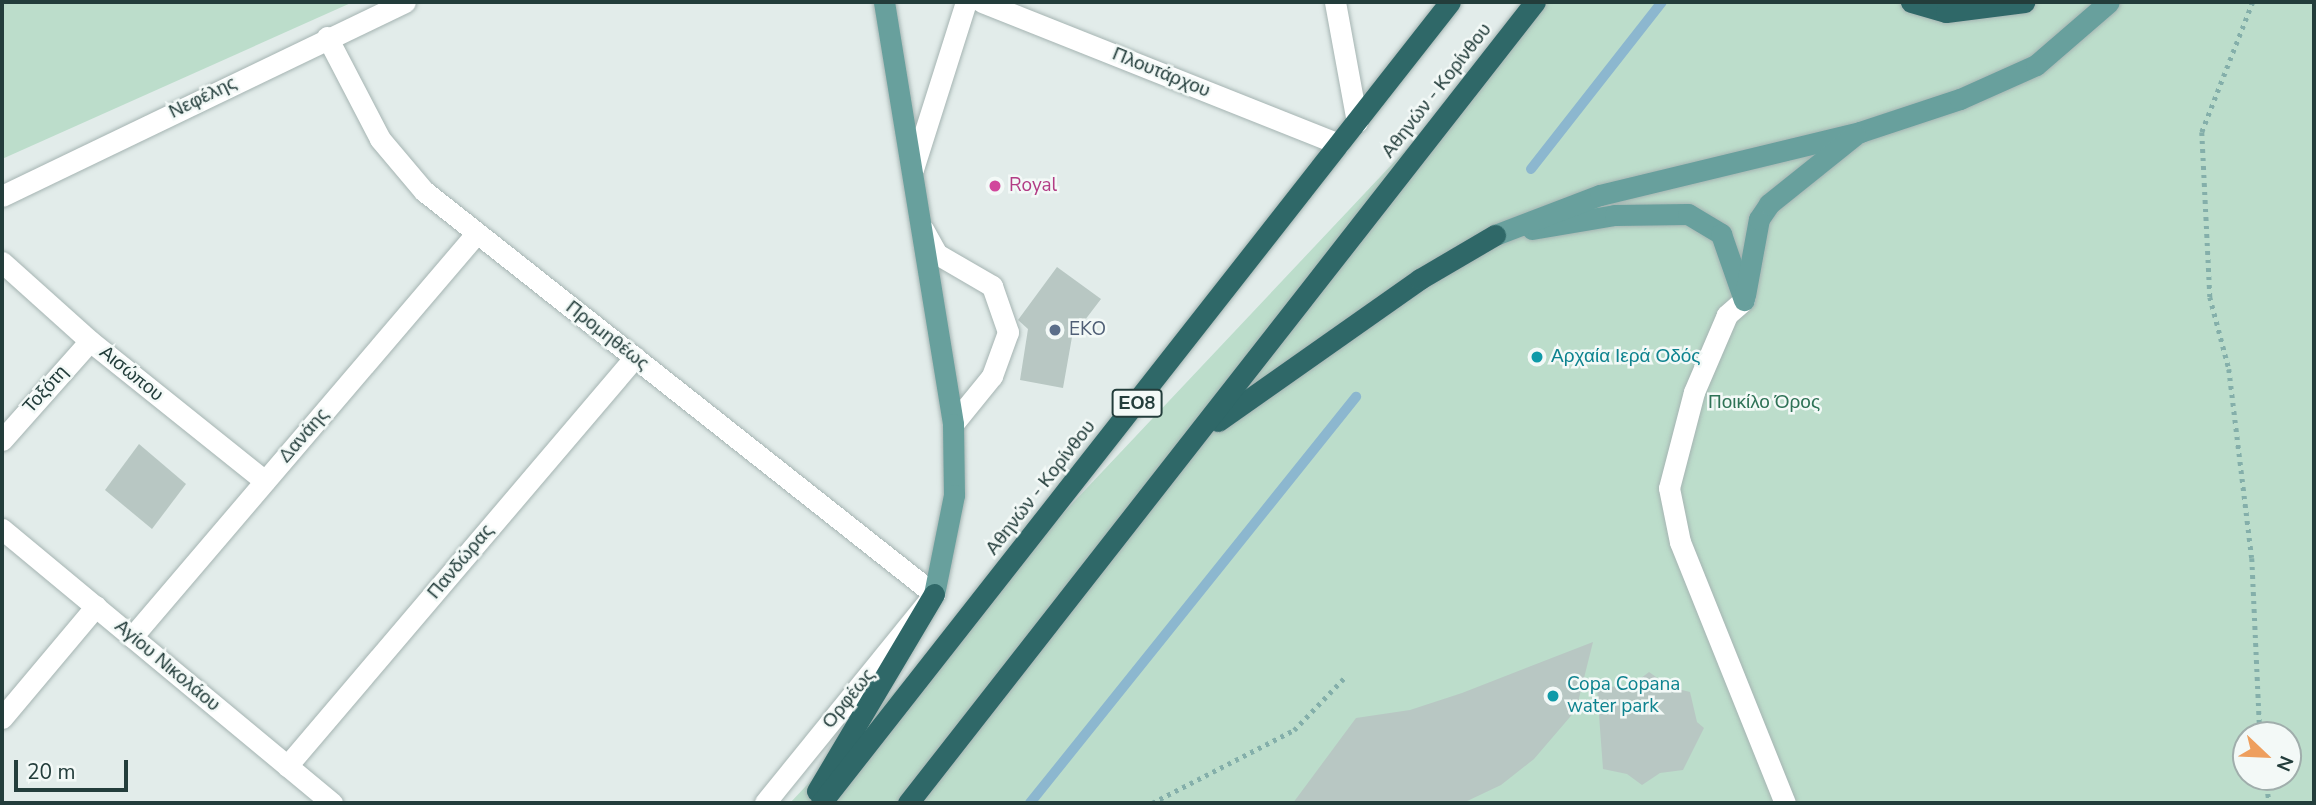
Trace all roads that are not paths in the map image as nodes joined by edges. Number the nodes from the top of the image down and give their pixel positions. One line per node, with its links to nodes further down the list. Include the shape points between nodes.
1 (405, 2): 11 (street, Νεφέλης)
2 (884, 2): 15 (main road)
3 (966, 2): 15 (street)
4 (982, 2): 14 (street, Πλουτάρχου)
5 (1335, 2): 12 (street)
6 (1450, 2): 12 (highway, Αθηνών - Κορίνθου / ΕΟ8)
7 (1535, 2): 25 (highway, Αθηνών - Κορίνθου)
8 (1910, 2): 9 (highway, via 1946,12)
9 (2024, 2)
10 (2109, 2): 13 (main road, via 2071,38 2004,82)
11 (327, 37): 16 (street, Νεφέλης); 18 (street, Προμηθέως, via 380,139 424,191)
12 (1357, 122): 14 (highway, Αθηνών - Κορίνθου / ΕΟ8)
13 (1860, 132): 19 (main road, via 1600,195); 21 (main road, via 1769,204 1759,219)
14 (1339, 144): 37 (highway, Αθηνών - Κορίνθου / ΕΟ8)
15 (913, 169): 17 (main road)
16 (2, 196)
17 (923, 229): 24 (main road); 24 (street, via 937,254 992,286 1009,332 992,376)
18 (475, 235): 23 (street, Προμηθέως); 27 (street, Δανάης)
19 (1495, 235): 21 (main road, via 1615,215 1688,214 1721,234); 25 (highway, via 1420,279)
20 (2, 262): 22 (street, Αισώπου)
21 (1744, 300): 39 (street, via 1727,315 1694,392 1669,488 1680,542)
22 (90, 341): 26 (street, Τοξότη); 27 (street, Αισώπου)
23 (635, 357): 29 (street, Προμηθέως); 33 (street, Πανδώρας)
24 (953, 424): 29 (main road, via 954,495)
25 (1202, 432): 38 (highway, Αθηνών - Κορίνθου)
26 (2, 440)
27 (265, 481): 31 (street, Δανάης)
28 (2, 528): 30 (street, Αγίου Νικολάου)
29 (934, 594): 35 (street, Ορφέως); 36 (highway)
30 (96, 606): 31 (street, Αγίου Νικολάου); 32 (street)
31 (132, 637): 33 (street, Αγίου Νικολάου)
32 (2, 718)
33 (287, 766): 34 (street, Αγίου Νικολάου)
34 (322, 800)
35 (765, 803)
36 (809, 803)
37 (821, 803)
38 (908, 803)
39 (1785, 803)

